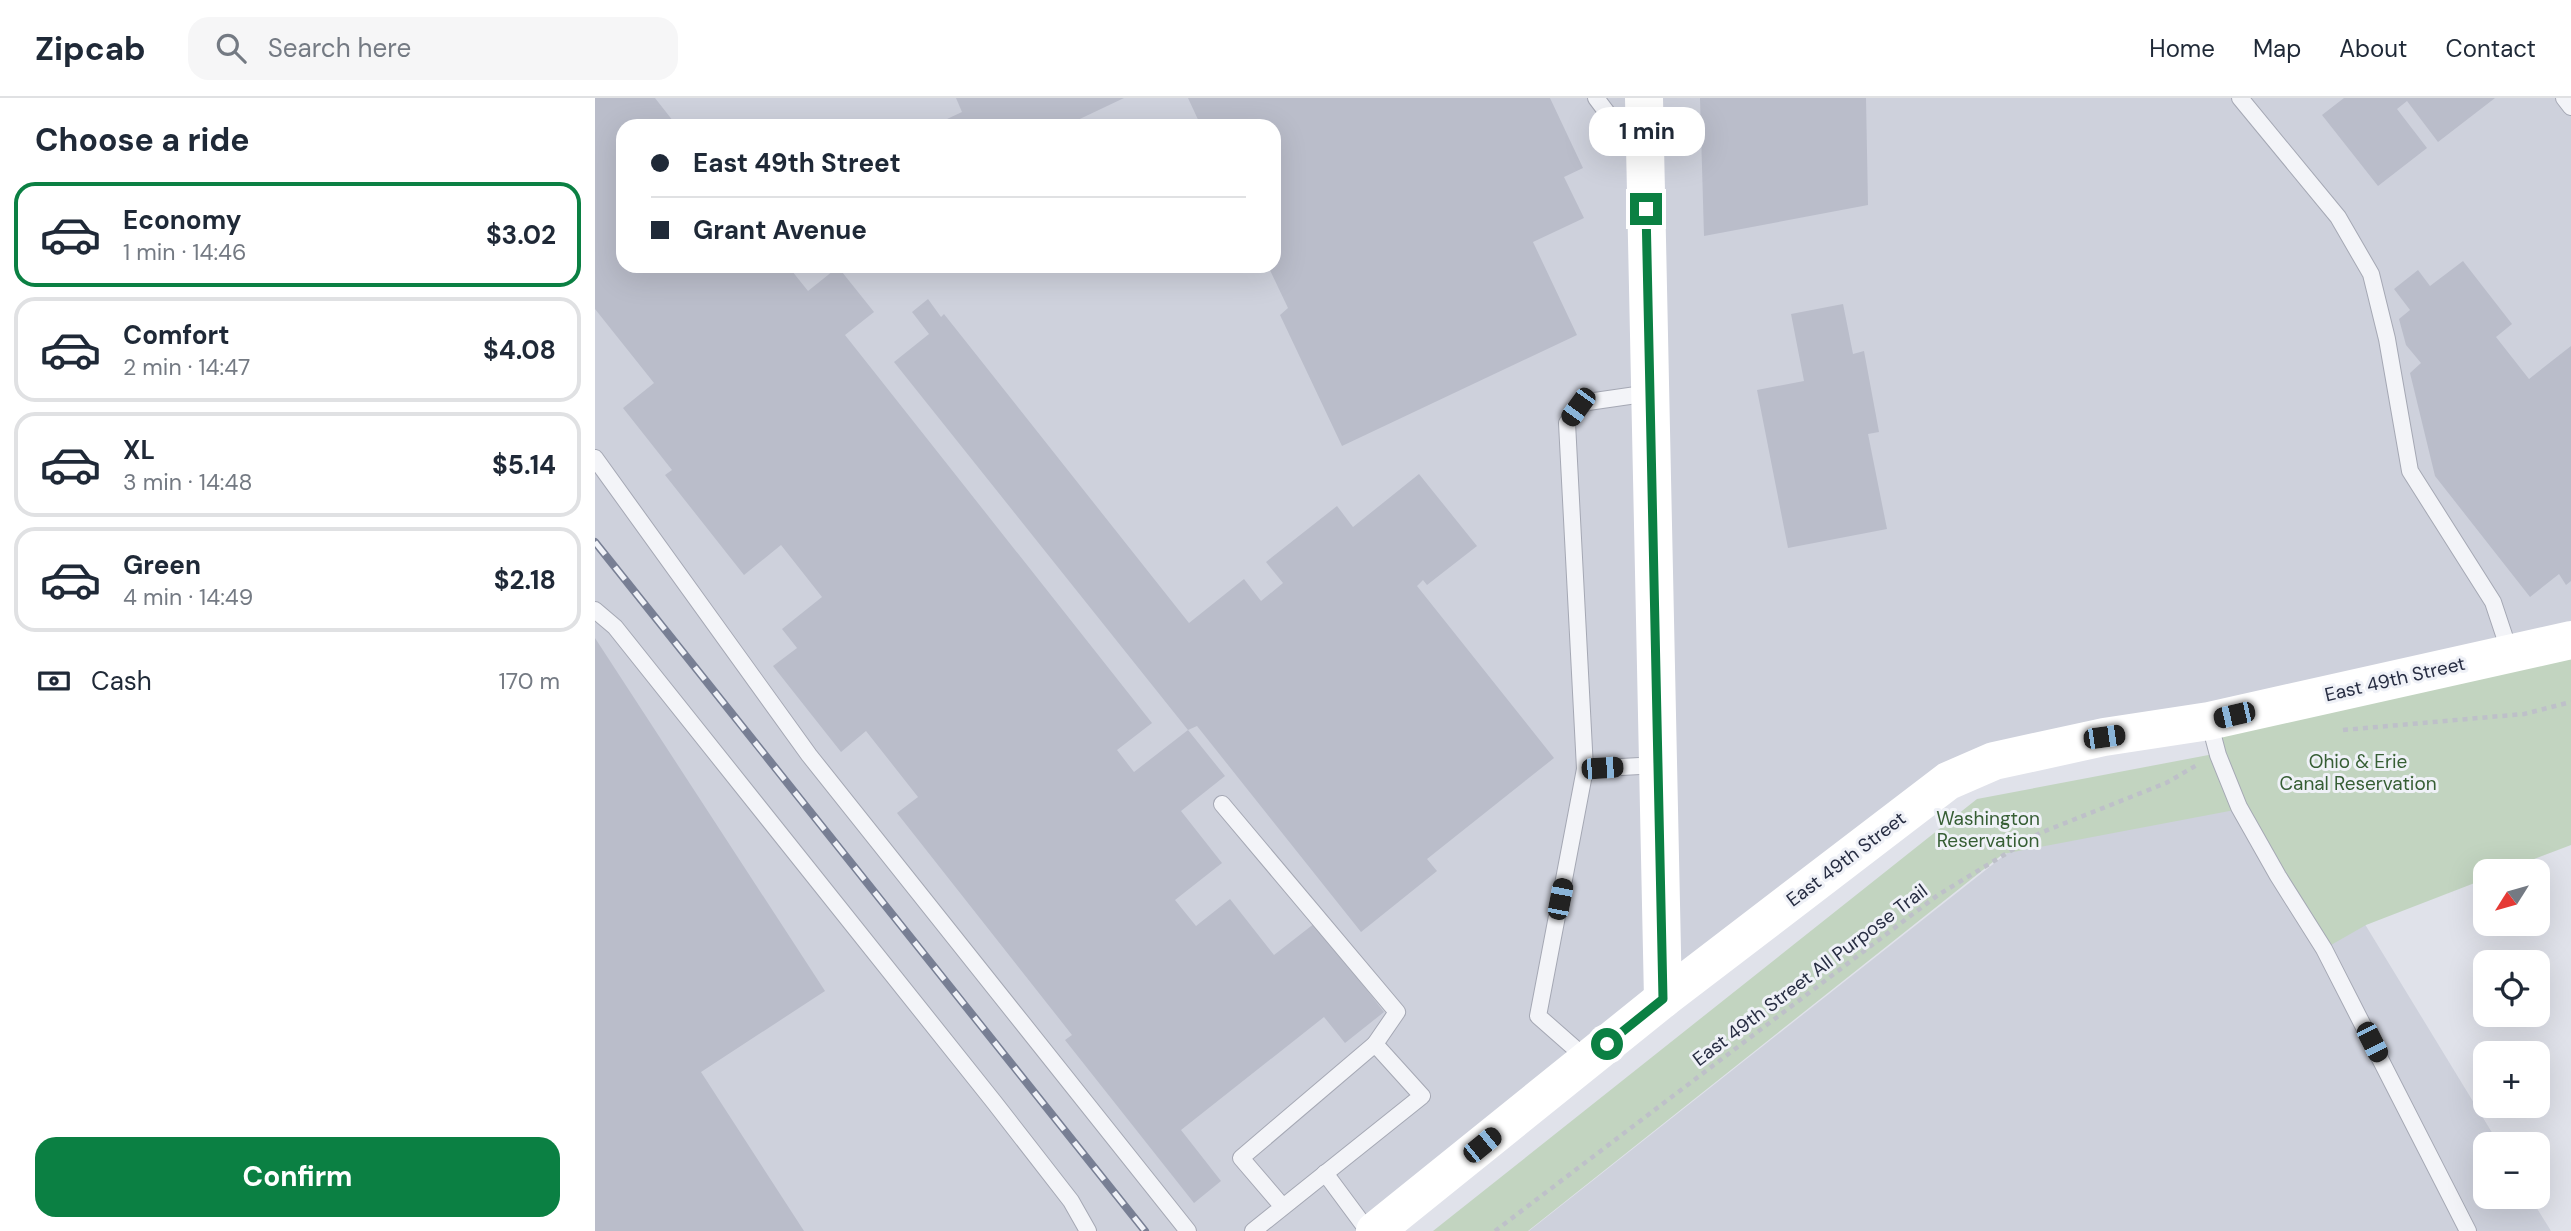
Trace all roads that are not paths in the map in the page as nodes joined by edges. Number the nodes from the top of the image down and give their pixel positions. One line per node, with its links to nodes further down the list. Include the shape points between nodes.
1 (1595, 98): 5 (lane, via 1611,118)
2 (2240, 98): 10 (lane, via 2338,217 2371,274 2410,471 2493,602)
3 (2564, 98): 4 (lane)
4 (2571, 107)
5 (1644, 112): 6 (street)
6 (1650, 393): 12 (street); 13 (lane, via 1588,402 1578,407 1567,423)
7 (595, 458): 21 (lane, via 809,755)
8 (595, 610): 20 (lane, via 615,626 994,1102 1071,1201)
9 (2571, 640): 10 (street, East 49th Street)
10 (2510, 653): 11 (street, East 49th Street)
11 (2209, 721): 15 (street, East 49th Street, via 1994,761 1948,781); 25 (lane, via 2239,807 2324,949)
12 (1658, 765): 13 (lane); 15 (street)
13 (1585, 769): 17 (lane, via 1538,1016)
14 (1222, 804): 16 (lane, via 1397,1012)
15 (1663, 999): 17 (street, East 49th Street)
16 (1375, 1044): 18 (lane, via 1422,1096); 19 (lane, via 1241,1158)
17 (1588, 1060): 24 (street, East 49th Street)
18 (1325, 1174): 19 (lane); 23 (lane)
19 (1283, 1207): 22 (lane)
20 (1088, 1231)
21 (1188, 1231)
22 (1253, 1231)
23 (1369, 1231)
24 (1375, 1231)
25 (2469, 1231)

